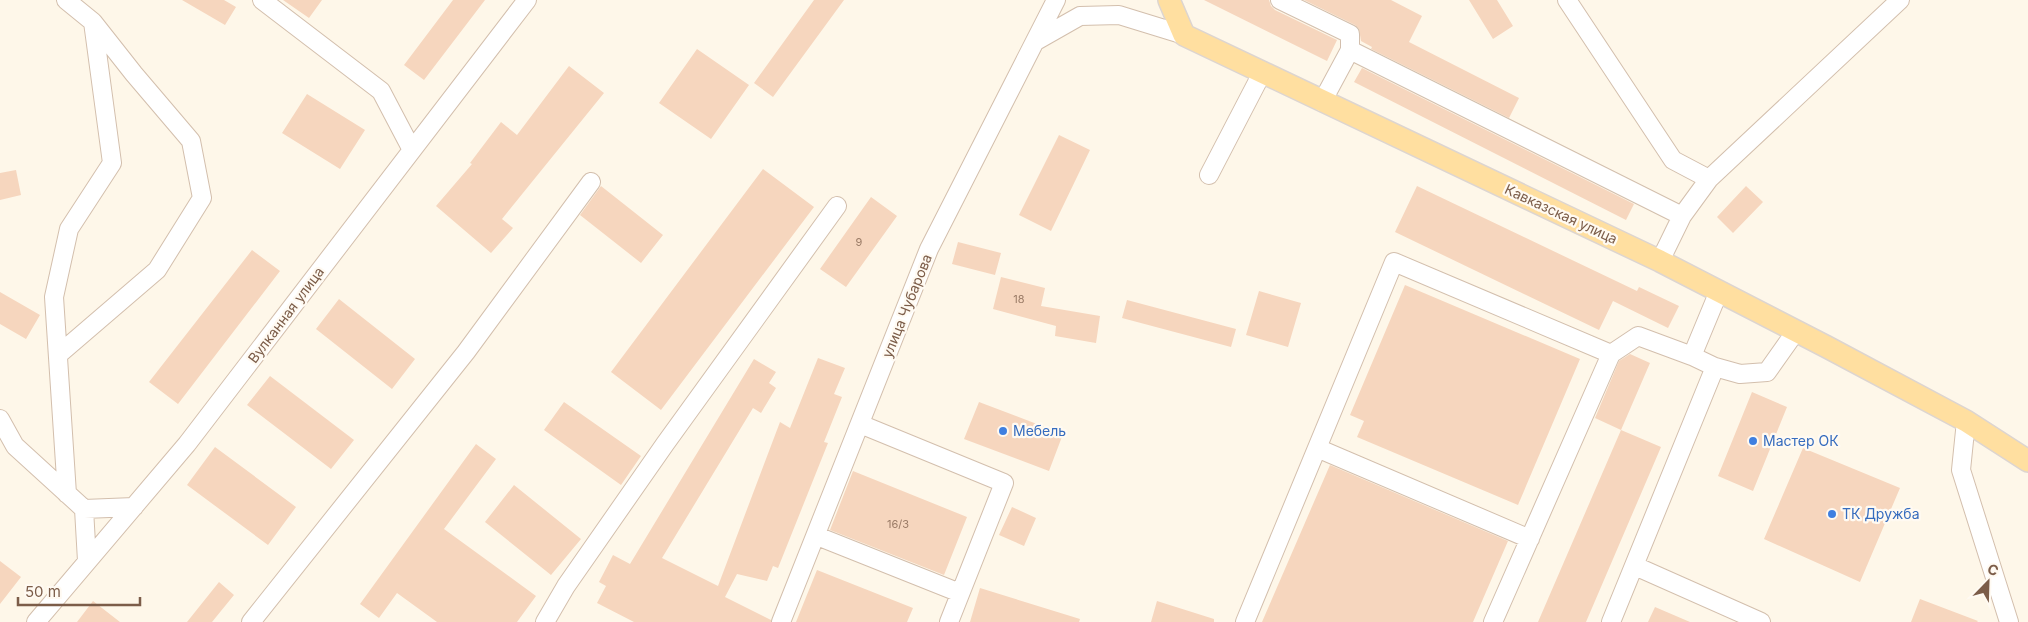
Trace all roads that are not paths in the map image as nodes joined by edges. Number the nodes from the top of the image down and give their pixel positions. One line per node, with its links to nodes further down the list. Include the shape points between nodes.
1 (66, 0): 9 (street)
2 (262, 0): 15 (street, via 381,91)
3 (527, 0): 15 (street, Вулканная улица)
4 (1056, 0): 11 (street, улица Чубарова)
5 (1170, 0): 10 (main road)
6 (1280, 0): 12 (street, via 1350,34)
7 (1567, 0): 17 (street, via 1673,160)
8 (1900, 0): 17 (street)
9 (92, 22): 25 (street, via 112,163 69,229 54,297); 25 (street, via 191,141 202,198 157,270)
10 (1184, 35): 11 (street, via 1119,15 1080,16); 13 (main road, Кавказская улица)
11 (1036, 41): 30 (street, улица Чубарова, via 929,250)
12 (1350, 50): 14 (street); 20 (street)
13 (1262, 73): 14 (main road, Кавказская улица); 16 (street)
14 (1322, 102): 21 (main road, Кавказская улица)
15 (412, 150): 34 (street, Вулканная улица, via 187,444)
16 (1209, 175)
17 (1710, 179): 20 (street)
18 (591, 182): 43 (street, via 466,352)
19 (837, 206): 44 (street, via 615,515)
20 (1682, 216): 21 (street)
21 (1660, 261): 22 (main road, Кавказская улица)
22 (1719, 291): 23 (main road, Кавказская улица); 26 (street)
23 (1796, 331): 27 (street, via 1767,372 1740,374); 29 (main road, Кавказская улица)
24 (1611, 354): 26 (street, via 1638,336); 31 (street, via 1394,262); 37 (street)
25 (58, 356): 33 (street)
26 (1692, 356): 27 (street)
27 (1715, 367): 39 (street)
28 (0, 419): 33 (street, via 14,446)
29 (1966, 422): 32 (main road, Кавказская улица); 51 (street, via 1961,470)
30 (860, 424): 36 (street, улица Чубарова); 40 (street, via 1004,483)
31 (1317, 448): 37 (street); 47 (street)
32 (2028, 461)
33 (67, 494): 35 (street)
34 (134, 507): 35 (street); 38 (street, Вулканная улица)
35 (84, 510): 38 (street)
36 (816, 536): 40 (street); 45 (street, улица Чубарова)
37 (1530, 539): 48 (street)
38 (87, 562): 42 (street, Вулканная улица)
39 (1635, 566): 41 (street); 49 (street)
40 (960, 593): 46 (street)
41 (1724, 614): 50 (street)
42 (36, 622)
43 (251, 622)
44 (545, 622)
45 (781, 622)
46 (949, 622)
47 (1245, 622)
48 (1493, 622)
49 (1611, 622)
50 (1761, 622)
51 (2009, 622)

